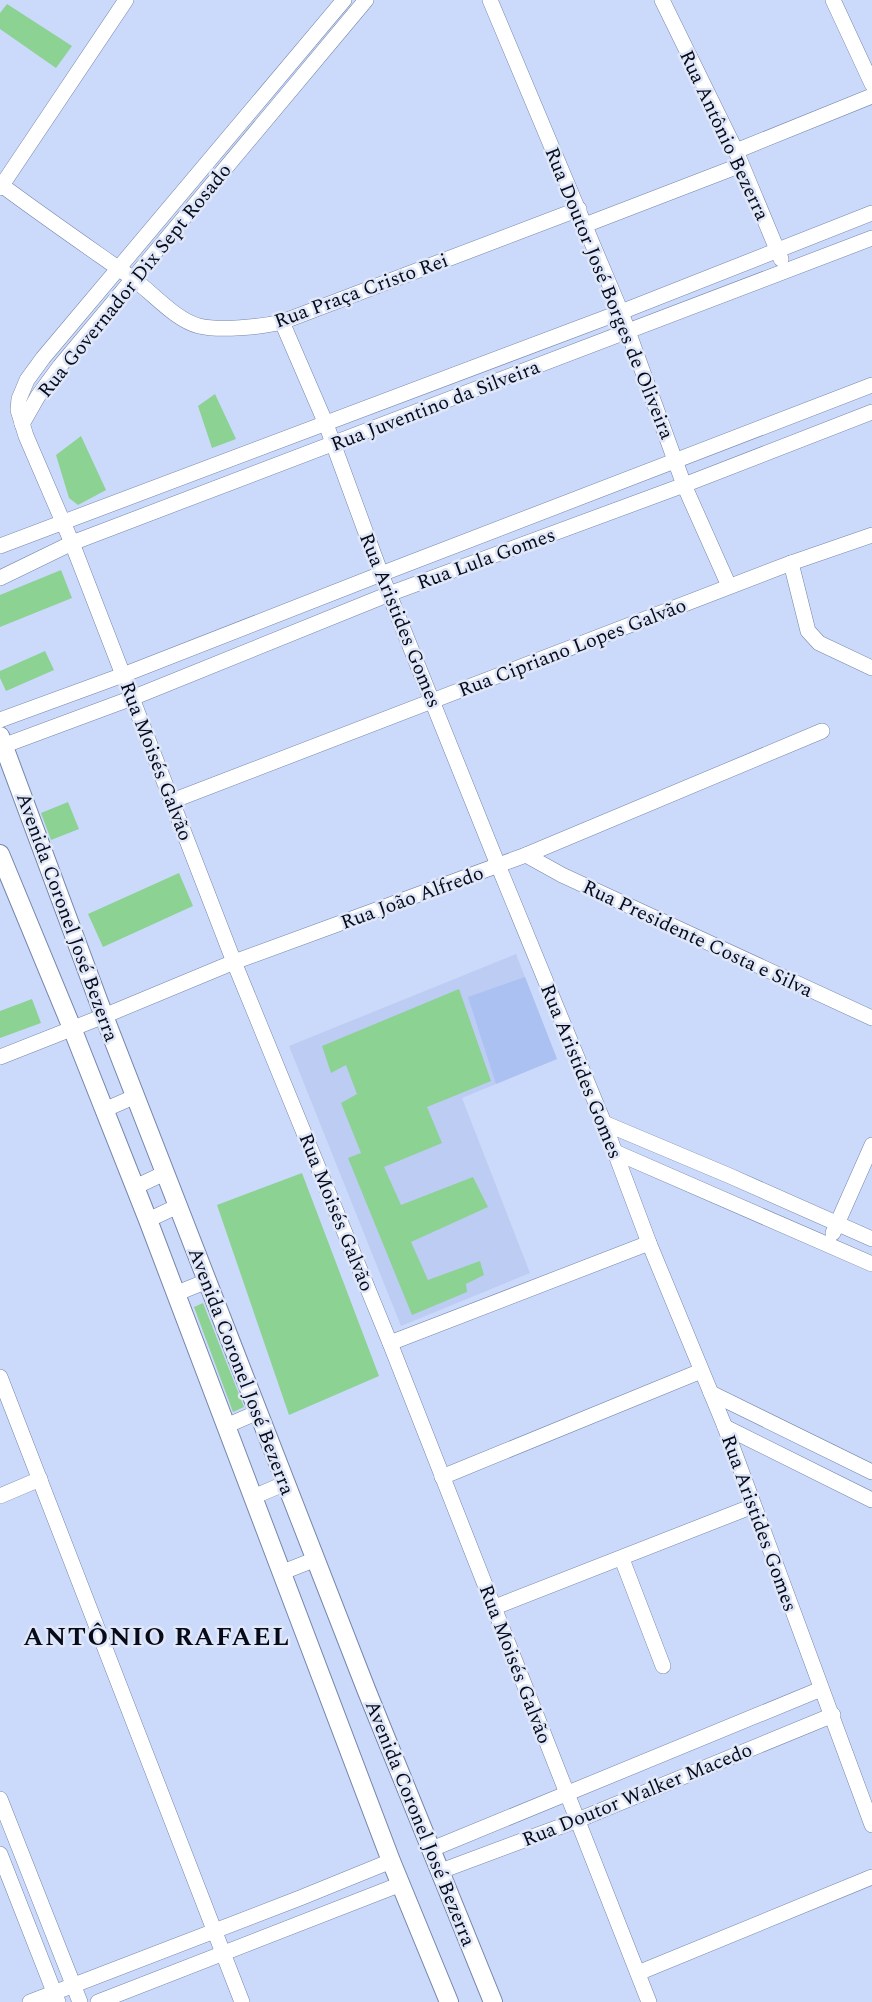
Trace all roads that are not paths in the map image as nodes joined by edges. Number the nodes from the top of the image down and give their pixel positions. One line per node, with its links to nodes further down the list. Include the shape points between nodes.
1 (126, 0): 10 (street)
2 (344, 0): 16 (street, Rua Governador Dix Sept Rosado)
3 (366, 0): 18 (street, Rua Governador Dix Sept Rosado)
4 (490, 0): 11 (street, Rua Doutor José Borges de Oliveira)
5 (662, 0): 9 (street, Rua Antônio Bezerra)
6 (833, 0): 7 (street)
7 (872, 84)
8 (872, 96): 9 (street)
9 (739, 158): 13 (street); 15 (street, Rua Antônio Bezerra)
10 (0, 186): 16 (street, Rua Praça Cristo Rei)
11 (579, 209): 13 (street, Rua Doutor José Borges de Oliveira); 20 (street, Rua Praça Cristo Rei)
12 (872, 213): 15 (street, Rua Juventino da Silveira)
13 (585, 225): 19 (street, Rua Doutor José Borges de Oliveira)
14 (872, 237): 17 (street, Rua Juventino da Silveira)
15 (777, 250): 17 (street, Rua Antônio Bezerra); 19 (street, Rua Juventino da Silveira)
16 (118, 269): 18 (street, Rua Praça Cristo Rei); 27 (street, Rua Governador Dix Sept Rosado, via 27,380 19,399)
17 (786, 271): 21 (street, Rua Juventino da Silveira)
18 (134, 279): 20 (street, Rua Praça Cristo Rei, via 183,320 198,326); 27 (street, Rua Governador Dix Sept Rosado, via 60,366)
19 (621, 312): 21 (street, Rua Doutor José Borges de Oliveira); 22 (street, Rua Juventino da Silveira)
20 (282, 322): 28 (street, Rua Aristides Gomes)
21 (628, 332): 24 (street, Rua Juventino da Silveira); 31 (street, Rua Doutor José Borges de Oliveira)
22 (472, 369): 24 (street); 28 (street, Rua Juventino da Silveira)
23 (872, 385): 26 (street, Rua Lula Gomes)
24 (480, 388): 30 (street, Rua Juventino da Silveira)
25 (872, 412): 29 (street, Rua Lula Gomes)
26 (801, 413): 29 (street); 31 (street, Rua Lula Gomes)
27 (22, 424): 36 (street, Rua Moisés Galvão)
28 (326, 424): 30 (street, Rua Aristides Gomes); 32 (street, Rua Juventino da Silveira)
29 (811, 436): 33 (street, Rua Lula Gomes)
30 (333, 444): 34 (street, Rua Juventino da Silveira); 42 (street, Rua Aristides Gomes)
31 (676, 462): 33 (street, Rua Doutor José Borges de Oliveira); 35 (street, Rua Lula Gomes)
32 (206, 468): 34 (street); 36 (street, Rua Juventino da Silveira)
33 (684, 485): 37 (street, Rua Lula Gomes); 44 (street, Rua Doutor José Borges de Oliveira)
34 (213, 489): 39 (street, Rua Juventino da Silveira)
35 (541, 513): 37 (street); 42 (street, Rua Lula Gomes)
36 (63, 522): 39 (street, Rua Moisés Galvão); 40 (street, Rua Juventino da Silveira)
37 (549, 535): 45 (street, Rua Lula Gomes)
38 (872, 535): 41 (street, Rua Cipriano Lopes Galvão)
39 (72, 543): 43 (street, Rua Juventino da Silveira); 47 (street, Rua Moisés Galvão)
40 (0, 546)
41 (791, 563): 44 (street, Rua Cipriano Lopes Galvão); 46 (street, via 813,638)
42 (381, 574): 45 (street, Rua Aristides Gomes); 47 (street, Rua Lula Gomes)
43 (0, 578)
44 (729, 586): 49 (street, Rua Cipriano Lopes Galvão)
45 (389, 594): 48 (street, Rua Lula Gomes); 49 (street, Rua Aristides Gomes)
46 (872, 668)
47 (123, 675): 48 (street, Rua Moisés Galvão); 50 (street, Rua Lula Gomes)
48 (132, 698): 52 (street, Rua Lula Gomes); 53 (street, Rua Moisés Galvão)
49 (433, 700): 53 (street, Rua Cipriano Lopes Galvão); 56 (street, Rua Aristides Gomes)
50 (0, 720)
51 (822, 731): 55 (street, Rua João Alfredo)
52 (1, 742): 58 (street, Avenida Coronel José Bezerra)
53 (172, 801): 57 (street, Rua Moisés Galvão)
54 (0, 855): 60 (street, Avenida Coronel José Bezerra)
55 (526, 855): 56 (street, Rua João Alfredo); 59 (street, Rua Presidente Costa e Silva)
56 (498, 866): 57 (street, Rua João Alfredo); 64 (street, Rua Aristides Gomes)
57 (234, 962): 58 (street, Rua João Alfredo); 80 (street, Rua Moisés Galvão)
58 (104, 1016): 60 (street, Rua João Alfredo); 62 (street, Avenida Coronel José Bezerra)
59 (872, 1018)
60 (72, 1029): 61 (street, Rua João Alfredo); 63 (street, Avenida Coronel José Bezerra)
61 (0, 1057)
62 (136, 1096): 63 (street); 67 (street, Avenida Coronel José Bezerra)
63 (104, 1110): 69 (street, Avenida Coronel José Bezerra)
64 (604, 1123): 66 (street, Rua Aristides Gomes); 68 (street)
65 (872, 1145): 73 (street)
66 (615, 1152): 70 (street); 75 (street, Rua Aristides Gomes)
67 (165, 1173): 69 (street); 71 (street, Avenida Coronel José Bezerra)
68 (730, 1176): 70 (street); 73 (street)
69 (135, 1187): 72 (street, Avenida Coronel José Bezerra)
70 (721, 1198): 76 (street)
71 (178, 1206): 72 (street); 78 (street, Avenida Coronel José Bezerra)
72 (148, 1220): 79 (street, Avenida Coronel José Bezerra)
73 (837, 1224): 74 (street); 76 (street)
74 (872, 1239)
75 (649, 1243): 80 (street); 81 (street, Rua Aristides Gomes)
76 (828, 1245): 77 (street)
77 (872, 1264)
78 (207, 1281): 79 (street); 84 (street, Avenida Coronel José Bezerra)
79 (175, 1294): 85 (street, Avenida Coronel José Bezerra)
80 (390, 1343): 88 (street, Rua Moisés Galvão)
81 (701, 1371): 83 (street, Rua Aristides Gomes); 88 (street)
82 (0, 1377): 89 (street)
83 (711, 1393): 86 (street, Rua Aristides Gomes); 87 (street)
84 (258, 1412): 85 (street); 90 (street, Avenida Coronel José Bezerra)
85 (226, 1426): 92 (street, Avenida Coronel José Bezerra)
86 (725, 1427): 93 (street); 94 (street, Rua Aristides Gomes)
87 (872, 1472)
88 (442, 1477): 98 (street, Rua Moisés Galvão)
89 (40, 1479): 91 (street); 112 (street)
90 (286, 1483): 92 (street); 95 (street, Avenida Coronel José Bezerra)
91 (0, 1496)
92 (253, 1497): 97 (street, Avenida Coronel José Bezerra)
93 (872, 1500)
94 (753, 1506): 96 (street); 100 (street, Rua Aristides Gomes)
95 (316, 1559): 97 (street); 106 (street, Avenida Coronel José Bezerra)
96 (622, 1559): 98 (street); 99 (street)
97 (283, 1572): 108 (street, Avenida Coronel José Bezerra)
98 (495, 1607): 102 (street, Rua Moisés Galvão)
99 (663, 1666)
100 (821, 1689): 101 (street, Rua Aristides Gomes); 102 (street, Rua Doutor Walker Macedo)
101 (832, 1715): 104 (street, Rua Doutor Walker Macedo); 105 (street, Rua Aristides Gomes)
102 (568, 1795): 104 (street, Rua Moisés Galvão); 106 (street, Rua Doutor Walker Macedo)
103 (0, 1799): 115 (street)
104 (578, 1820): 109 (street, Rua Doutor Walker Macedo); 114 (street, Rua Moisés Galvão)
105 (872, 1825)
106 (432, 1849): 109 (street, Avenida Coronel José Bezerra)
107 (0, 1854): 116 (street)
108 (391, 1861): 111 (street, Avenida Coronel José Bezerra); 112 (street)
109 (441, 1871): 122 (street, Avenida Coronel José Bezerra)
110 (872, 1877): 114 (street)
111 (401, 1884): 113 (street); 121 (street, Avenida Coronel José Bezerra)
112 (215, 1931): 113 (street); 115 (street)
113 (223, 1953): 119 (street); 120 (street)
114 (638, 1973): 123 (street, Rua Moisés Galvão)
115 (74, 1987): 116 (street); 118 (street)
116 (57, 1997): 117 (street)
117 (30, 2002)
118 (80, 2002)
119 (98, 2002)
120 (243, 2002)
121 (449, 2002)
122 (493, 2002)
123 (648, 2002)

